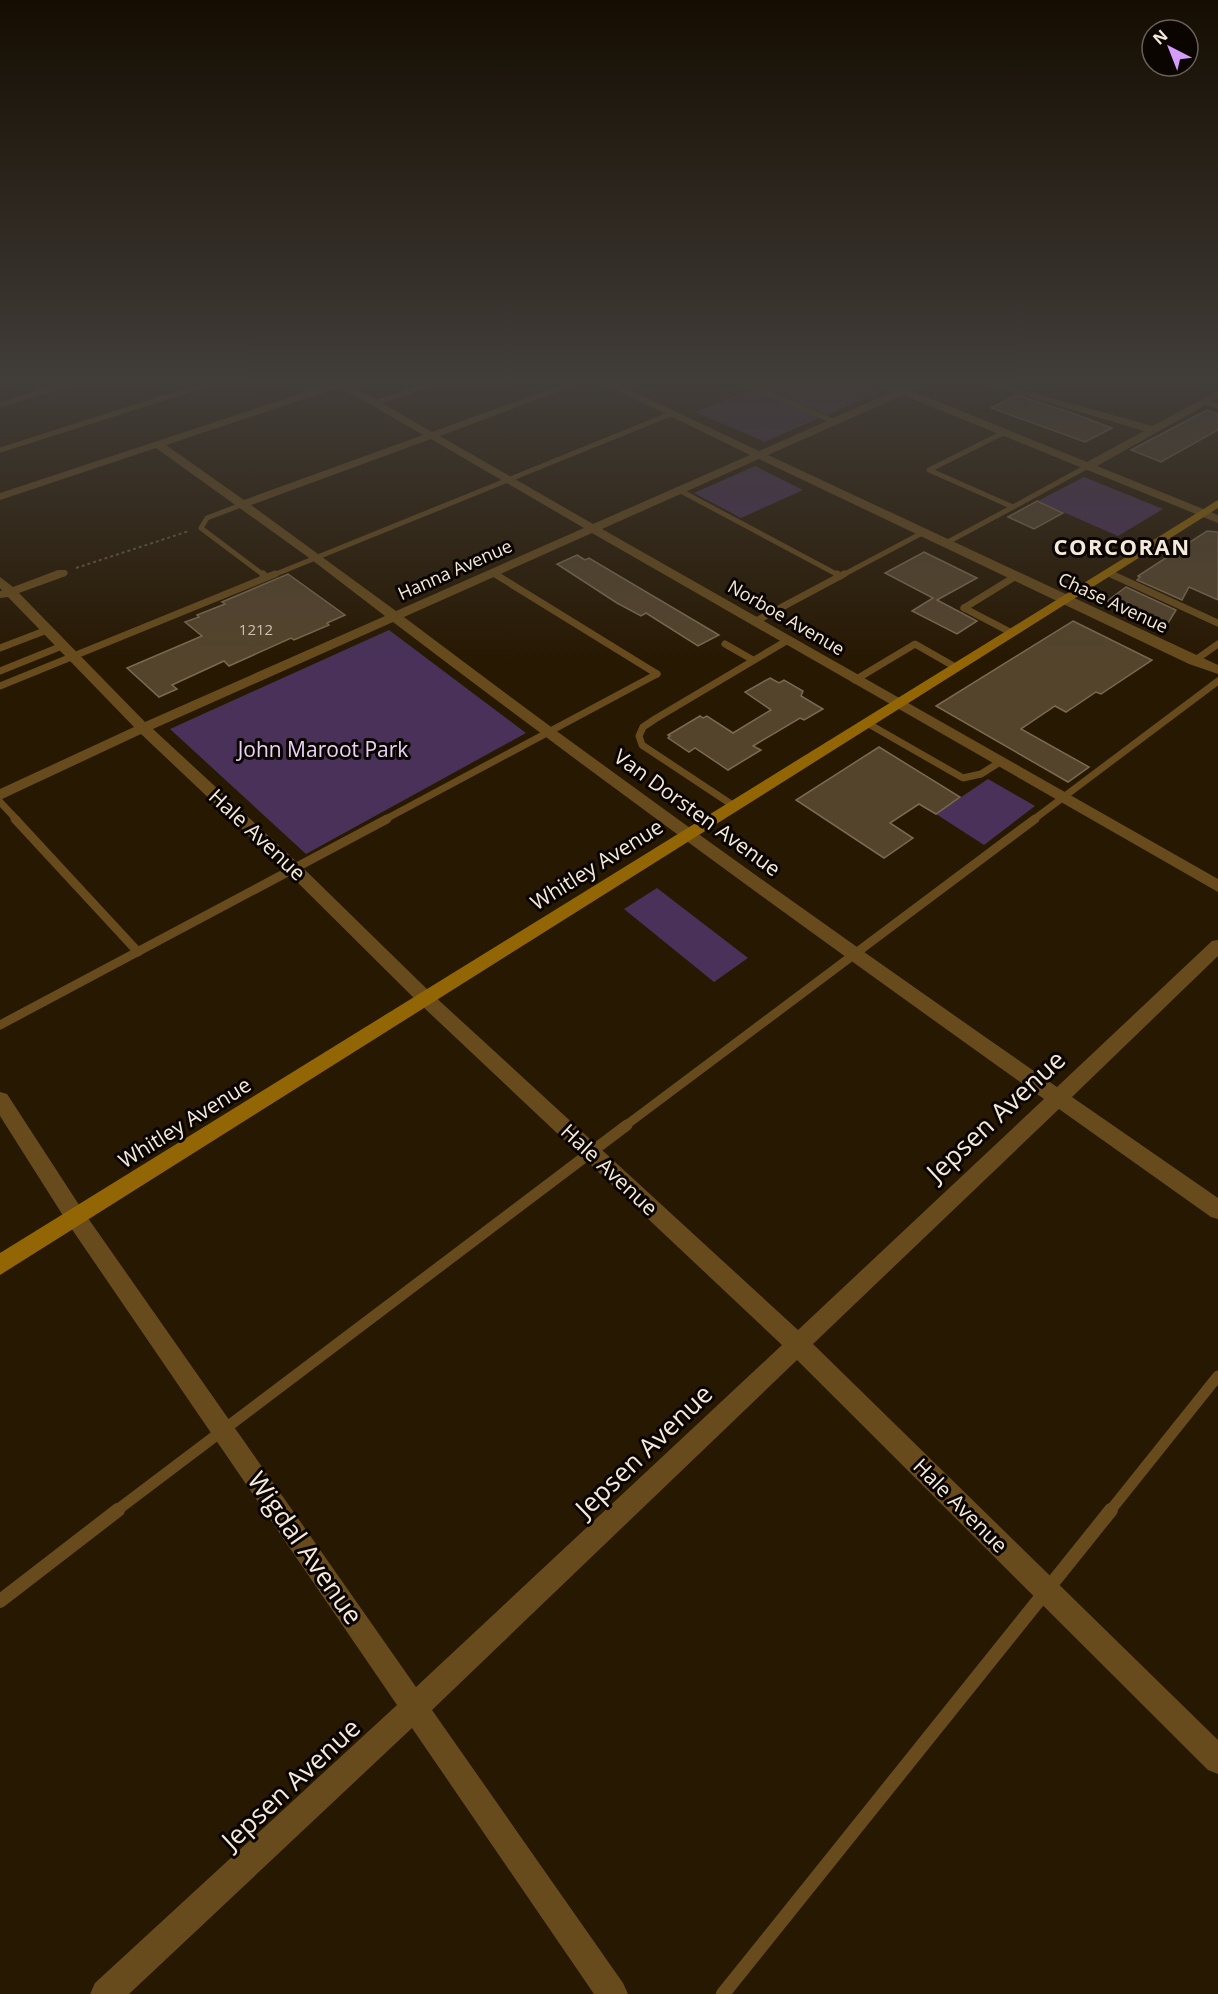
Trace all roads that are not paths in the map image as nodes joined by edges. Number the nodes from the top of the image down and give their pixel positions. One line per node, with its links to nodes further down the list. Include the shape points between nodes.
1 (68, 474): 13 (street)
2 (198, 474): 15 (street, Van Dorsten Avenue)
3 (326, 474): 15 (street)
4 (495, 474): 11 (street, Norboe Avenue)
5 (524, 474): 11 (lane)
6 (715, 474): 12 (street, Hanna Avenue)
7 (802, 474): 19 (street, Chase Avenue)
8 (938, 474): 16 (lane)
9 (1073, 474): 16 (lane)
10 (1108, 474): 17 (street)
11 (507, 481): 18 (street, Norboe Avenue); 21 (lane)
12 (679, 490): 18 (street, Hanna Avenue); 25 (lane)
13 (0, 497)
14 (1218, 503): 17 (street, Whitley Avenue)
15 (241, 505): 21 (street, Van Dorsten Avenue); 27 (lane, via 207,518 201,528)
16 (1013, 507): 20 (lane)
17 (1210, 516): 24 (street, Whitley Avenue)
18 (592, 529): 23 (street, Hanna Avenue); 31 (street, Norboe Avenue)
19 (924, 532): 20 (street, Chase Avenue); 25 (lane)
20 (946, 543): 26 (street, Chase Avenue)
21 (316, 557): 27 (lane); 30 (street, Van Dorsten Avenue)
22 (62, 573): 28 (street)
23 (493, 573): 30 (street, Hanna Avenue); 51 (lane, via 657,674)
24 (1108, 573): 29 (street, Whitley Avenue); 32 (lane)
25 (840, 576): 31 (lane)
26 (1016, 576): 29 (street, Chase Avenue); 34 (lane, via 964,608)
27 (266, 577): 39 (lane)
28 (4, 590): 33 (street, Hale Avenue)
29 (1065, 600): 34 (street, Whitley Avenue); 41 (street, Chase Avenue)
30 (396, 616): 50 (street, Hanna Avenue); 51 (street, Van Dorsten Avenue)
31 (756, 621): 35 (street, Norboe Avenue)
32 (1218, 623)
33 (47, 630): 38 (lane); 39 (street, Hale Avenue)
34 (1012, 633): 42 (street, Whitley Avenue)
35 (788, 640): 40 (lane); 45 (street, Norboe Avenue)
36 (725, 644): 40 (lane)
37 (1218, 644): 41 (lane)
38 (0, 648)
39 (67, 651): 44 (lane); 47 (lane); 50 (street, Hale Avenue)
40 (753, 660): 56 (lane, via 655,718 639,736 642,745)
41 (1194, 661): 43 (street, Chase Avenue)
42 (957, 668): 45 (lane, via 915,644); 48 (street, Whitley Avenue)
43 (1218, 670)
44 (0, 671)
45 (855, 680): 48 (street, Norboe Avenue)
46 (1218, 681): 54 (lane)
47 (0, 686)
48 (897, 704): 49 (street, Whitley Avenue); 52 (street, Norboe Avenue)
49 (867, 723): 52 (lane, via 963,778 981,774); 56 (street, Whitley Avenue)
50 (143, 728): 53 (street, Hanna Avenue); 58 (street, Hale Avenue)
51 (548, 733): 57 (street, Van Dorsten Avenue); 58 (lane)
52 (1000, 762): 54 (street, Norboe Avenue)
53 (0, 795)
54 (1064, 797): 59 (street, Norboe Avenue); 62 (lane)
55 (0, 802): 61 (lane)
56 (734, 806): 57 (street, Whitley Avenue)
57 (688, 834): 62 (street, Van Dorsten Avenue); 63 (street, Whitley Avenue)
58 (294, 870): 61 (lane); 63 (street, Hale Avenue)
59 (1218, 886)
60 (1218, 946): 65 (street, Jepsen Avenue)
61 (138, 952): 64 (lane)
62 (853, 954): 65 (street, Van Dorsten Avenue); 67 (lane)
63 (426, 999): 67 (street, Hale Avenue); 69 (street, Whitley Avenue)
64 (0, 1025)
65 (1058, 1096): 68 (street, Van Dorsten Avenue); 71 (street, Jepsen Avenue)
66 (0, 1100): 69 (street, Wigdal Avenue)
67 (590, 1152): 71 (street, Hale Avenue); 73 (lane)
68 (1218, 1210)
69 (76, 1218): 70 (street, Whitley Avenue); 73 (street, Wigdal Avenue)
70 (0, 1265)
71 (796, 1344): 74 (street, Hale Avenue); 76 (street, Jepsen Avenue)
72 (1218, 1376): 74 (lane)
73 (222, 1429): 75 (lane); 76 (street, Wigdal Avenue)
74 (1047, 1592): 77 (street, Hale Avenue); 80 (lane)
75 (0, 1601)
76 (415, 1707): 78 (street, Jepsen Avenue); 79 (street, Wigdal Avenue)
77 (1218, 1760)
78 (106, 1994)
79 (612, 1994)
80 (723, 1994)

